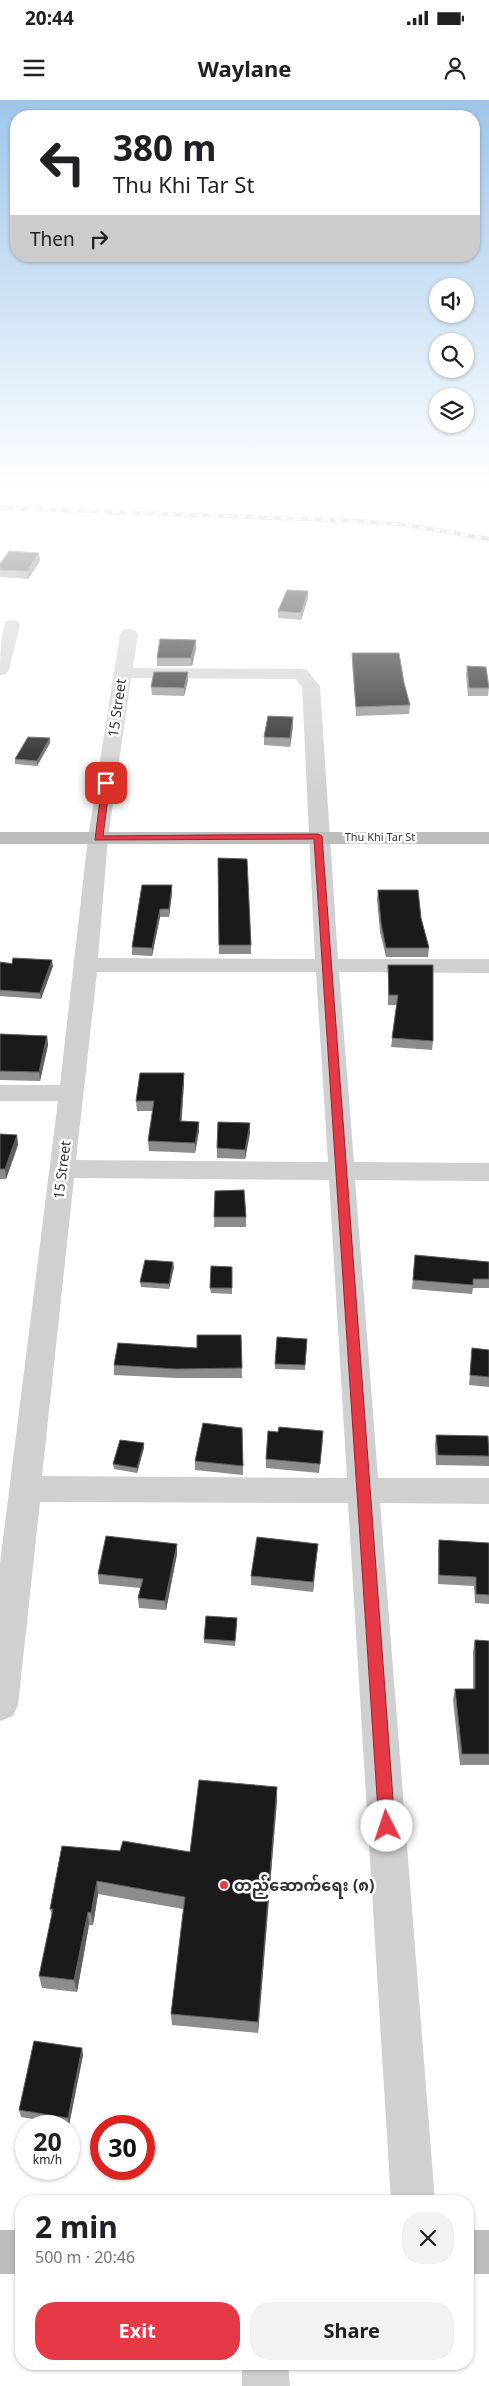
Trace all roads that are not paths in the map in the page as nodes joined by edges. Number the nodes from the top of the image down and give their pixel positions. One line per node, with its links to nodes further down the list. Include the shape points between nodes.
1 (12, 625): 3 (street)
2 (129, 634): 4 (street, 15 Street)
3 (0, 670)
4 (122, 673): 5 (street, via 301,674 311,686); 7 (street, 15 Street)
5 (318, 836): 7 (street, Thu Khi Tar St); 8 (street, Thu Khi Tar St); 10 (street)
6 (0, 838): 7 (street, Thu Khi Tar St)
7 (98, 838): 9 (street, 15 Street)
8 (489, 838)
9 (86, 964): 10 (street); 13 (street, 15 Street)
10 (327, 965): 11 (street); 15 (street)
11 (489, 966)
12 (0, 1093): 13 (street)
13 (71, 1093): 14 (street, 15 Street)
14 (62, 1169): 15 (street); 17 (street, 15 Street)
15 (341, 1171): 16 (street); 18 (street)
16 (489, 1172)
17 (24, 1489): 18 (street); 20 (street, 15 Street)
18 (364, 1490): 19 (street); 21 (street)
19 (489, 1491)
20 (0, 1705)
21 (413, 2195)
22 (0, 2252): 23 (street)
23 (15, 2252)
24 (474, 2252): 25 (street)
25 (489, 2252)
26 (265, 2370): 27 (street)
27 (266, 2386)

